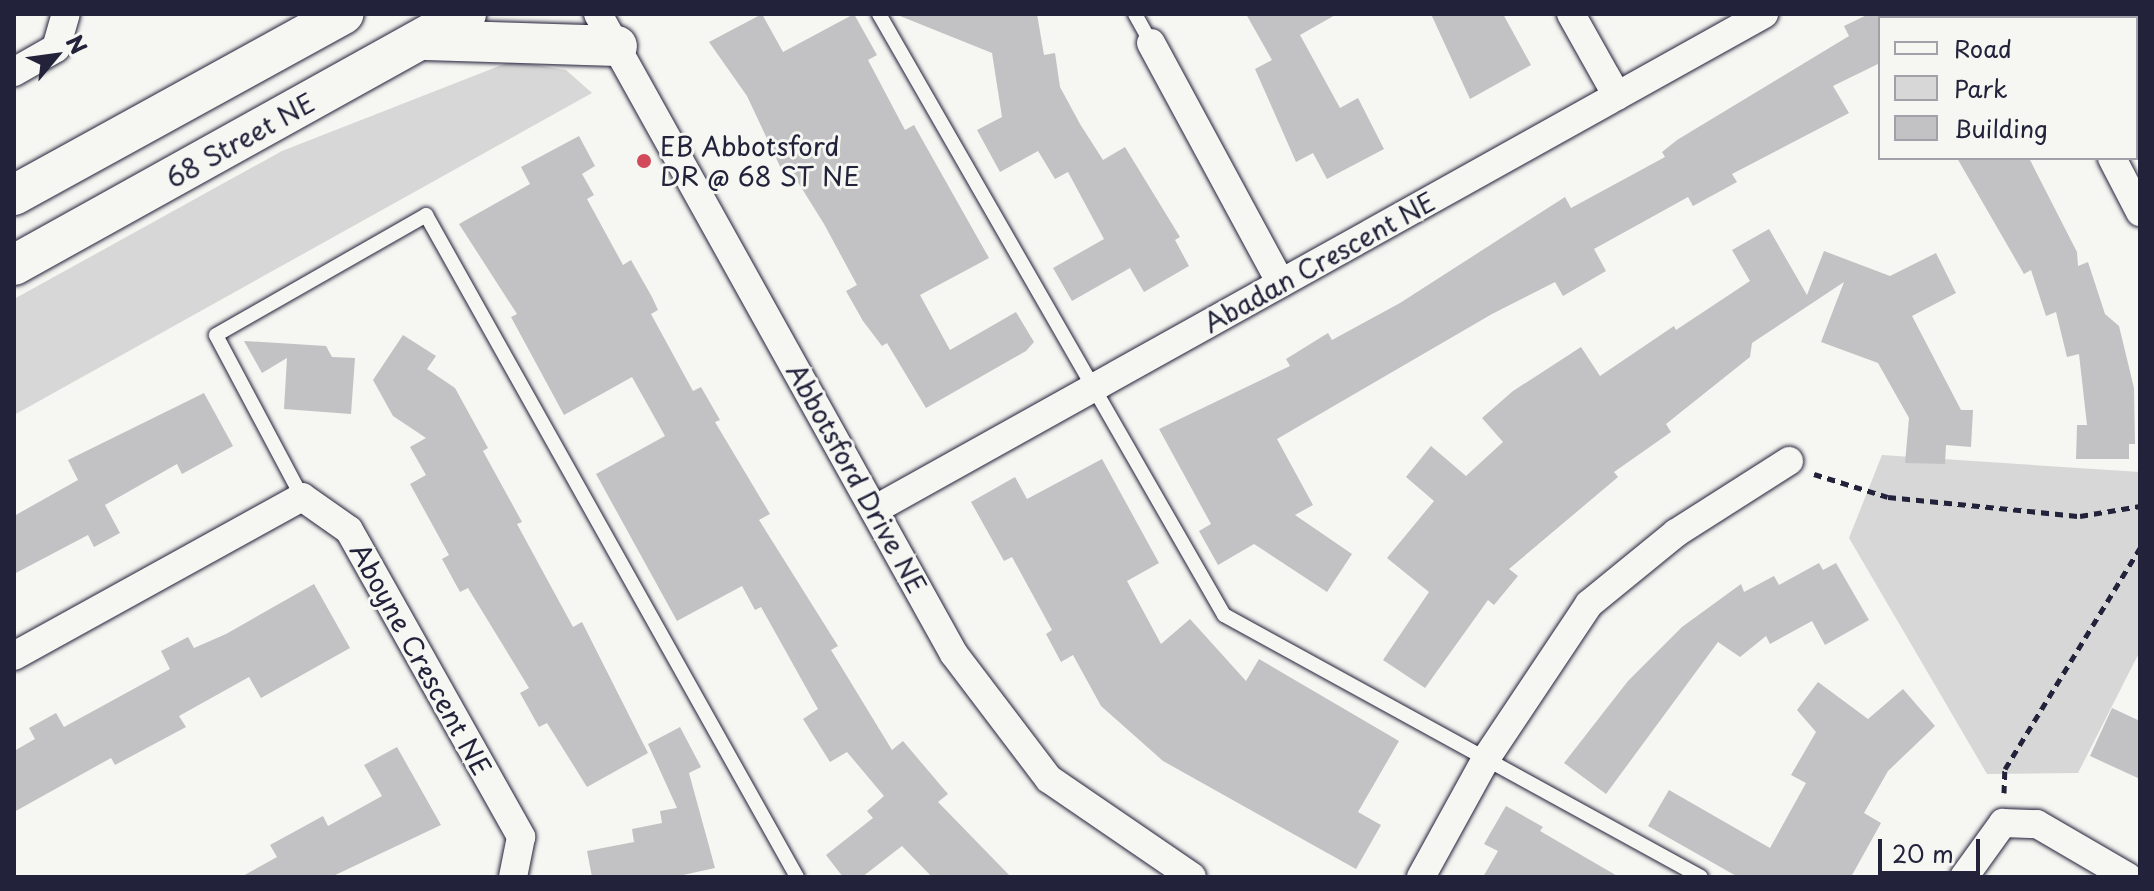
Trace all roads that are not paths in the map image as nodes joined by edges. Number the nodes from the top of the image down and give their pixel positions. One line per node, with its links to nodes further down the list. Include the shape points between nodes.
1 (66, 14): 11 (street, via 56,48)
2 (343, 14): 14 (main road)
3 (466, 14): 9 (main road, 68 Street NE)
4 (879, 14): 18 (lane)
5 (1135, 14): 10 (lane)
6 (1571, 14): 12 (street)
7 (1764, 14): 12 (street, Abadan Crescent NE)
8 (608, 30): 9 (main road); 21 (street, Abbotsford Drive NE)
9 (422, 40): 16 (main road, 68 Street NE)
10 (1151, 43): 17 (street)
11 (14, 72)
12 (1617, 96): 17 (street, Abadan Crescent NE)
13 (2113, 160): 15 (street)
14 (14, 195)
15 (2140, 212)
16 (14, 265)
17 (1281, 283): 18 (street, Abadan Crescent NE)
18 (1090, 389): 21 (street, Abadan Crescent NE); 23 (lane, via 1224,615)
19 (1789, 461): 23 (street, via 1676,533 1589,604)
20 (302, 497): 22 (street); 24 (street, Aboyne Crescent NE, via 349,530 521,837); 25 (lane, via 216,335 426,215)
21 (874, 510): 26 (street, Abbotsford Drive NE, via 954,654 1049,779)
22 (14, 656)
23 (1487, 757): 27 (street); 28 (lane)
24 (513, 877)
25 (797, 877)
26 (1192, 877)
27 (1421, 877)
28 (1701, 877)
29 (1964, 877): 30 (street, via 2003,823 2037,824)
30 (2128, 877)

